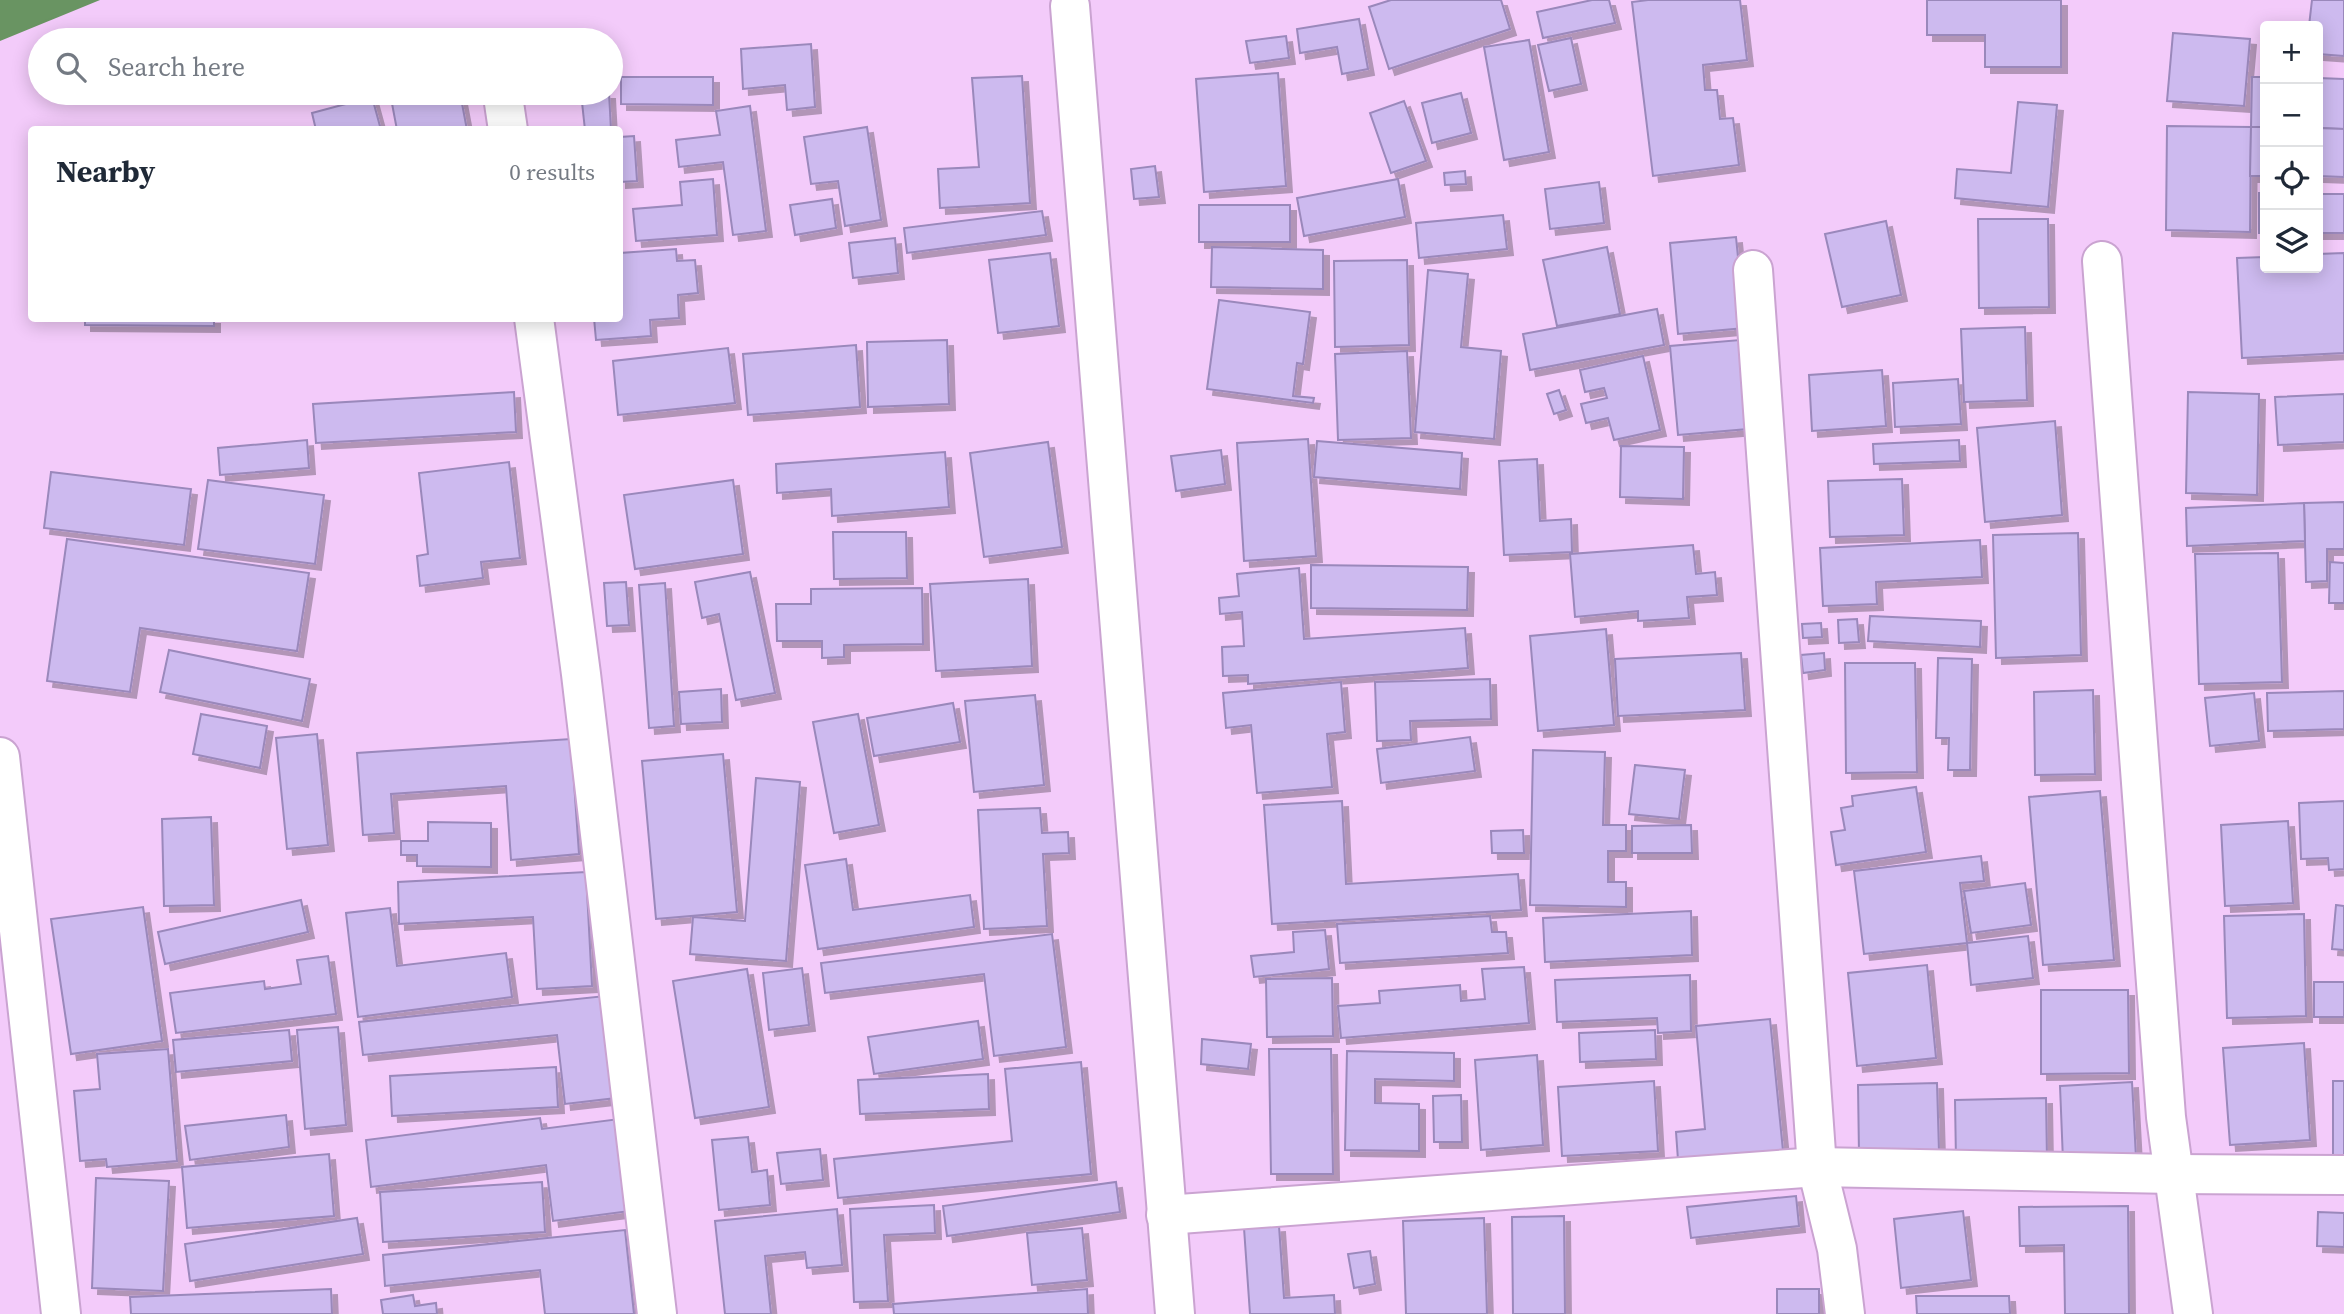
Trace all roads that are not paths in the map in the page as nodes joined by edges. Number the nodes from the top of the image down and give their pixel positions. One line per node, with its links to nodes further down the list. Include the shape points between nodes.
1 (1070, 6): 9 (street)
2 (2102, 261): 7 (street)
3 (1753, 270): 6 (street)
4 (535, 322): 11 (street)
5 (0, 757): 10 (street)
6 (1817, 1167): 7 (street); 9 (street); 13 (street, via 1837,1249)
7 (2174, 1174): 8 (street); 14 (street)
8 (2344, 1175)
9 (1166, 1215): 12 (street)
10 (61, 1314)
11 (657, 1314)
12 (1175, 1314)
13 (1845, 1314)
14 (2193, 1314)

